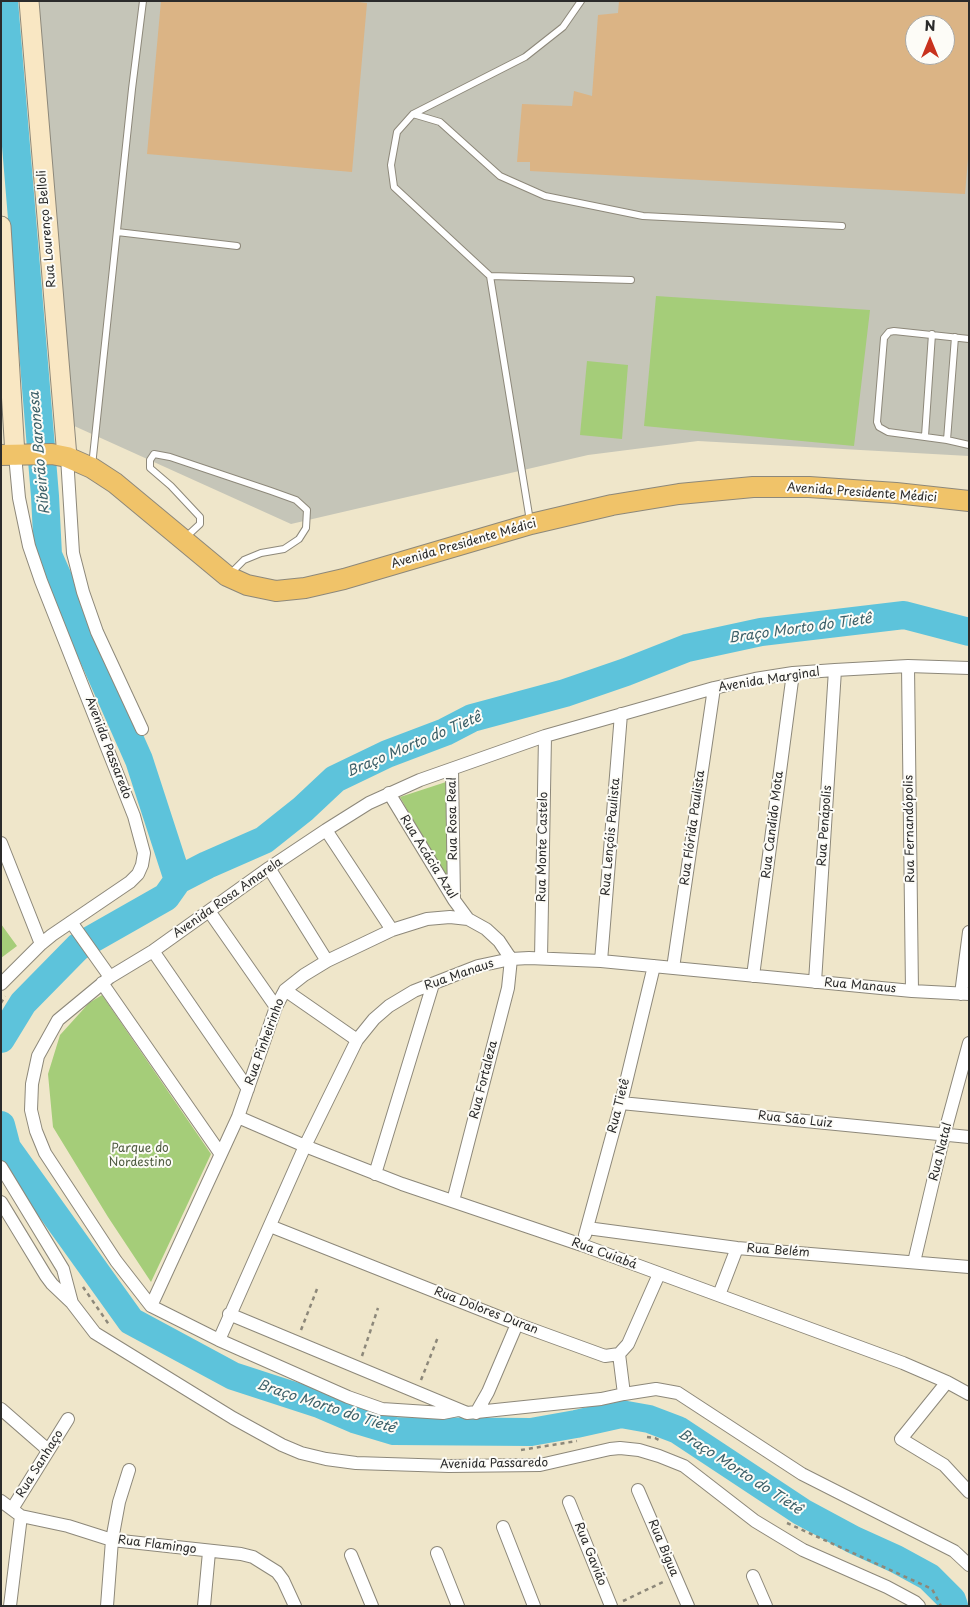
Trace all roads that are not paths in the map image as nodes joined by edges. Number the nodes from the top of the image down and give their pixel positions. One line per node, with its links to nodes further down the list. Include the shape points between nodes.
1 (28, 1): 19 (street, Rua Lourenço Belloli)
2 (143, 1): 7 (lane)
3 (582, 1): 4 (lane, via 563,27 524,58)
4 (413, 114): 6 (lane, via 440,122 500,176 545,196 643,216); 9 (lane, via 397,132 391,165 394,187)
5 (1, 226): 14 (street)
6 (842, 226)
7 (117, 232): 8 (lane); 20 (lane)
8 (237, 246)
9 (490, 276): 10 (lane); 22 (lane)
10 (631, 280)
11 (932, 334): 12 (lane); 15 (lane); 15 (lane, via 894,331 884,338 877,422 883,430)
12 (956, 337): 13 (lane); 16 (lane)
13 (969, 339)
14 (7, 402): 18 (street)
15 (924, 436): 16 (lane)
16 (946, 440): 17 (lane)
17 (969, 445)
18 (15, 455): 19 (main road, Avenida Presidente Médici); 41 (street, Avenida Passaredo, via 20,505 29,546 134,816 144,853 138,874 130,882)
19 (59, 456): 20 (main road, Avenida Presidente Médici); 31 (street, via 73,553 83,592 97,632)
20 (92, 468): 23 (main road, Avenida Presidente Médici)
21 (969, 501): 22 (main road, Avenida Presidente Médici, via 809,487 753,488 680,494 612,505)
22 (531, 524): 24 (main road, Avenida Presidente Médici, via 305,588 276,591 247,585)
23 (182, 540): 24 (main road, Avenida Presidente Médici); 24 (lane, via 200,524 200,517 150,468 154,454 296,500 307,510 306,528 299,539 284,549 244,560)
24 (227, 576)
25 (908, 666): 26 (street, Avenida Marginal); 27 (street, Avenida Marginal); 58 (street, Rua Fernandópolis)
26 (969, 668)
27 (835, 670): 28 (street, Avenida Marginal); 54 (street, Rua Penápolis)
28 (793, 673): 29 (street, Avenida Marginal); 52 (street, Rua Candido Mota)
29 (714, 688): 30 (street, Avenida Marginal); 51 (street, Rua Flórida Paulista)
30 (621, 714): 32 (street, Avenida Marginal); 49 (street, Rua Lençóis Paulista)
31 (142, 729)
32 (545, 736): 33 (street, Avenida Rosa Amarela); 46 (street, Rua Monte Castelo)
33 (452, 769): 34 (street, Avenida Rosa Amarela); 38 (street, Rua Rosa Real)
34 (389, 793): 35 (street, Avenida Rosa Amarela); 38 (street, Rua Acácia Azul)
35 (326, 830): 37 (street, Avenida Rosa Amarela); 42 (street)
36 (1, 843): 44 (street)
37 (269, 868): 39 (street, Avenida Rosa Amarela); 48 (street)
38 (454, 900): 40 (street, Rua Acácia Azul)
39 (209, 911): 45 (street, Avenida Rosa Amarela); 60 (street)
40 (468, 919): 42 (street, Rua Pinheirinho, via 427,919); 47 (street, Rua Pinheirinho, via 494,935)
41 (71, 922): 44 (street, Avenida Passaredo); 53 (street)
42 (392, 930): 48 (street, Rua Pinheirinho)
43 (969, 932): 59 (street)
44 (41, 944): 55 (street, Avenida Passaredo)
45 (152, 952): 53 (street, Avenida Rosa Amarela); 63 (street)
46 (542, 958): 47 (street, Rua Manaus); 49 (street, Rua Manaus)
47 (511, 959): 56 (street, Rua Manaus, via 478,966); 72 (street, Rua Fortaleza, via 508,988)
48 (327, 961): 57 (street, Rua Pinheirinho)
49 (601, 961): 50 (street, Rua Manaus)
50 (654, 966): 51 (street, Rua Manaus); 64 (street, Rua Tietê)
51 (673, 968): 52 (street, Rua Manaus)
52 (753, 976): 54 (street, Rua Manaus)
53 (106, 980): 69 (street); 83 (street, Avenida Rosa Amarela, via 58,1020 38,1056 31,1110 46,1153 116,1261)
54 (815, 982): 58 (street, Rua Manaus)
55 (1, 984)
56 (433, 984): 61 (street, Rua Manaus, via 389,1006); 71 (street)
57 (285, 990): 60 (street, Rua Pinheirinho); 61 (street)
58 (912, 991): 59 (street, Rua Manaus)
59 (965, 994)
60 (276, 1007): 63 (street, Rua Pinheirinho)
61 (357, 1040): 68 (street, Rua Manaus)
62 (969, 1043): 66 (street, Rua Natal)
63 (248, 1089): 65 (street, Rua Pinheirinho)
64 (621, 1103): 66 (street, Rua São Luiz); 75 (street, Rua Tietê)
65 (238, 1116): 68 (street, Rua Cuiabá); 69 (street, Rua Pinheirinho)
66 (944, 1135): 67 (street, Rua São Luiz); 78 (street, Rua Natal)
67 (969, 1138)
68 (305, 1146): 71 (street, Rua Cuiabá); 74 (street, Rua Manaus)
69 (220, 1153): 83 (street, Rua Pinheirinho)
70 (1, 1167): 82 (street, Avenida Passaredo, via 63,1269)
71 (375, 1174): 72 (street, Rua Cuiabá)
72 (453, 1200): 76 (street, Rua Cuiabá)
73 (1, 1202): 82 (street, Avenida Passaredo, via 46,1276)
74 (270, 1226): 84 (street, Rua Manaus); 85 (street, Rua Dolores Duran)
75 (587, 1228): 76 (street, Rua Tietê); 77 (street, Rua Belém)
76 (582, 1245): 80 (street, Rua Cuiabá)
77 (736, 1248): 78 (street, Rua Belém); 81 (street)
78 (914, 1262): 79 (street, Rua Belém)
79 (969, 1267)
80 (659, 1274): 81 (street, Rua Cuiabá); 87 (street, via 634,1334)
81 (719, 1295): 88 (street, Rua Cuiabá)
82 (72, 1303): 119 (street, Avenida Passaredo, via 95,1333 111,1344 233,1418 302,1453 356,1463 491,1467 540,1465 620,1448 639,1450 684,1466 755,1521 803,1550 887,1586)
83 (151, 1306): 86 (street)
84 (229, 1314): 86 (street, Rua Manaus); 92 (street)
85 (517, 1324): 87 (street, Rua Dolores Duran, via 597,1354); 93 (street)
86 (219, 1340): 92 (street, via 382,1409)
87 (619, 1354): 89 (street)
88 (947, 1382): 90 (street, Rua Cuiabá); 98 (street, via 901,1439 944,1465)
89 (624, 1394): 93 (street); 107 (street, via 656,1389 678,1393 802,1474 954,1552)
90 (969, 1394)
91 (1, 1409): 95 (street)
92 (458, 1410): 93 (street)
93 (476, 1413)
94 (68, 1418): 95 (street, Rua Sanhaço)
95 (48, 1450): 101 (street, Rua Sanhaço)
96 (129, 1470): 103 (street)
97 (638, 1490): 117 (street, Rua Bigua)
98 (969, 1492)
99 (1, 1501): 101 (street, Rua Flamingo)
100 (569, 1502): 109 (street, Rua Gavião)
101 (17, 1512): 103 (street, Rua Flamingo); 110 (street, Rua Sanhaço)
102 (503, 1527): 116 (street)
103 (112, 1540): 104 (street, Rua Flamingo); 111 (street)
104 (209, 1552): 112 (street); 113 (street, Rua Flamingo, via 241,1554 271,1567 283,1580)
105 (437, 1553): 115 (street)
106 (350, 1555): 114 (street)
107 (969, 1565)
108 (753, 1576): 118 (street)
109 (616, 1604)
110 (10, 1606)
111 (107, 1606)
112 (204, 1606)
113 (295, 1606)
114 (372, 1606)
115 (458, 1606)
116 (534, 1606)
117 (688, 1606)
118 (766, 1606)
119 (919, 1606)

